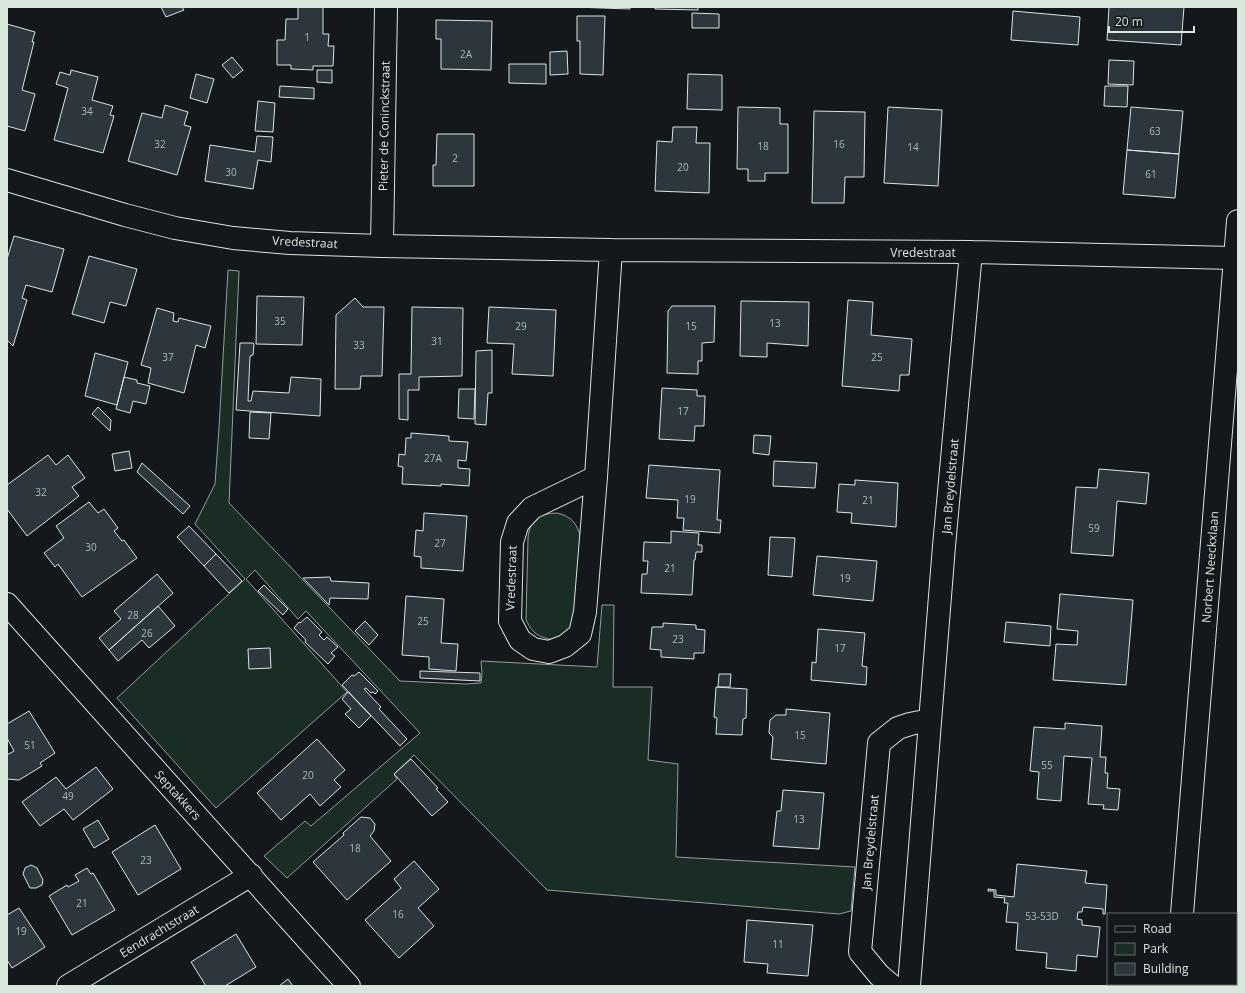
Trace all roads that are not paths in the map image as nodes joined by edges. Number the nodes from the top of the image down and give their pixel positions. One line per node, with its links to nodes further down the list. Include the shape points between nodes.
1 (386, 7): 4 (street, Pieter de Coninckstraat)
2 (7, 180): 4 (street, Vredestraat, via 175,228 233,238)
3 (1238, 228): 7 (street, Norbert Neeckxlaan)
4 (382, 246): 5 (street, Vredestraat)
5 (611, 250): 6 (street, Vredestraat); 8 (street, Vredestraat)
6 (971, 252): 7 (street, Vredestraat); 10 (street, Jan Breydelstraat)
7 (1234, 258): 12 (street, Norbert Neeckxlaan)
8 (596, 477): 8 (street, Vredestraat, via 585,612 580,634 566,646 549,652 534,649 520,640 510,621 512,542 518,523 532,508)
9 (7, 604): 11 (street, Septakkers)
10 (930, 720): 15 (street, Jan Breydelstraat, via 898,728 879,743 860,952 879,976); 16 (street, Jan Breydelstraat)
11 (250, 875): 13 (street, Eendrachtstraat); 14 (street, Septakkers)
12 (1182, 913)
13 (68, 986)
14 (349, 986)
15 (892, 986)
16 (909, 986)

